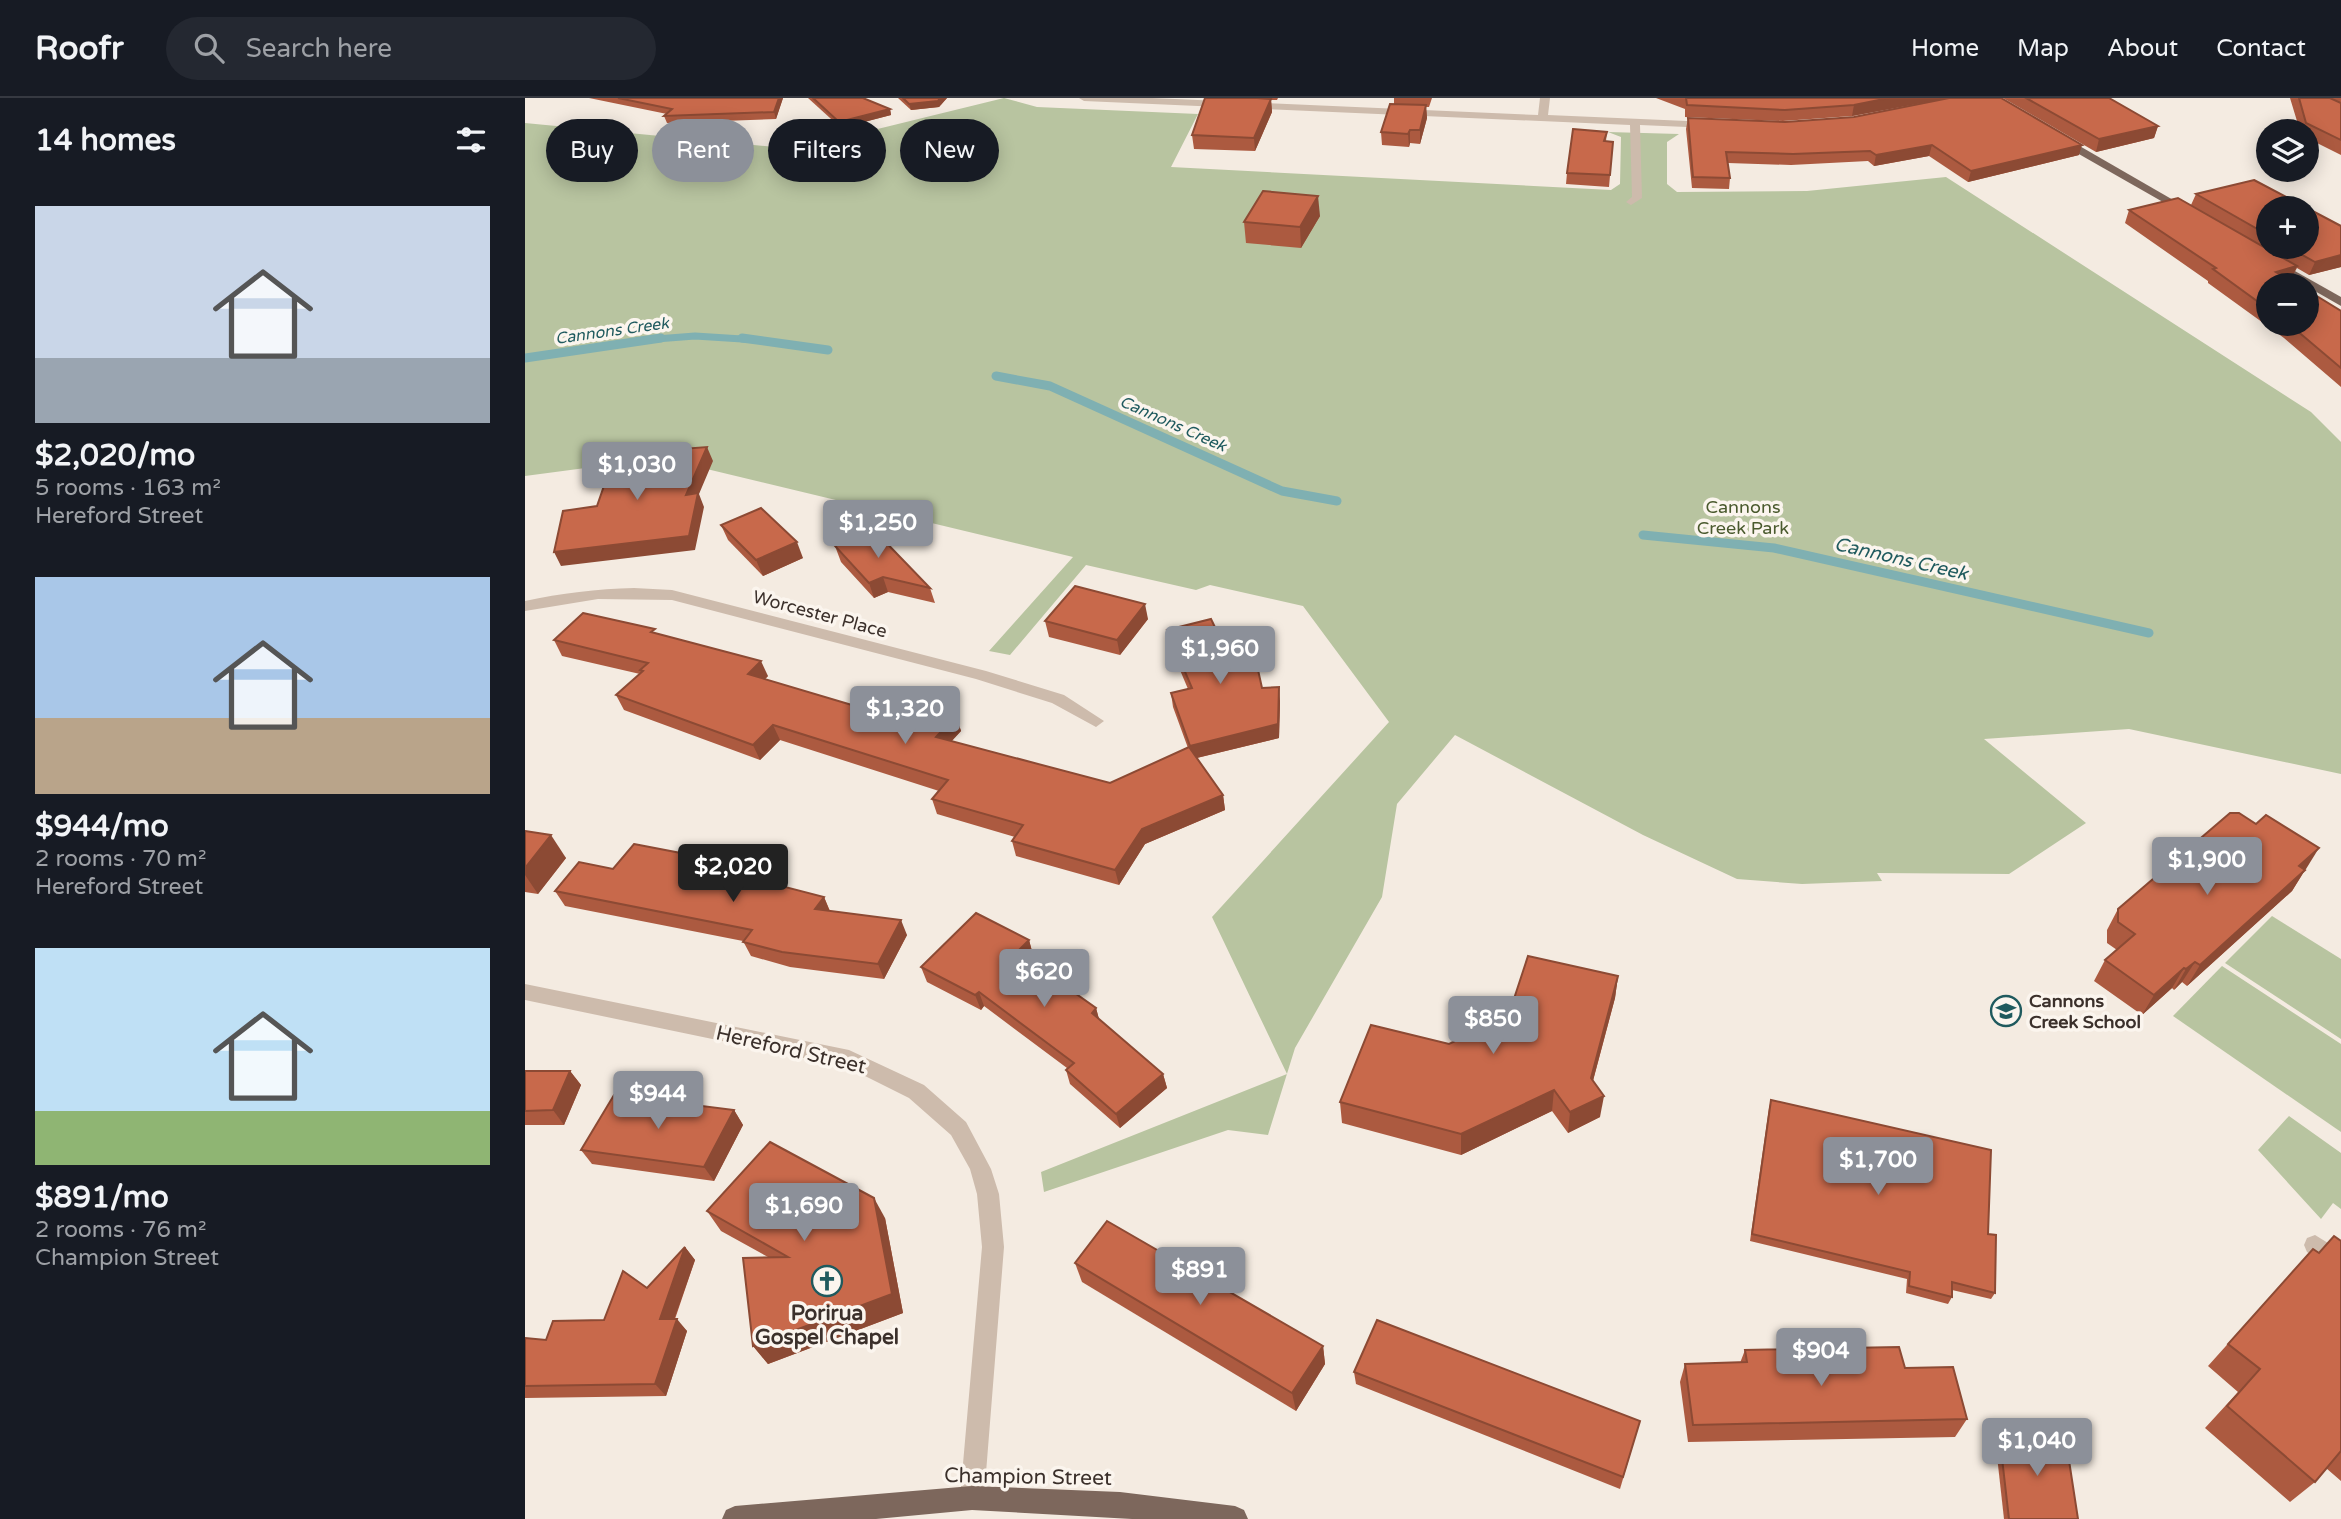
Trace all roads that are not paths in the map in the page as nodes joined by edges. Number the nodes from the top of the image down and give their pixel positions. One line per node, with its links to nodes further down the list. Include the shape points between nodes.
1 (1084, 98): 3 (street)
2 (1545, 98): 5 (street)
3 (1124, 99): 4 (street)
4 (1302, 103): 5 (street)
5 (1543, 118): 6 (street)
6 (1635, 122): 7 (street); 9 (street, via 1636,198)
7 (1718, 126)
8 (2045, 130): 10 (main road)
9 (1631, 202)
10 (2196, 217)
11 (2267, 259): 12 (main road)
12 (2341, 302)
13 (525, 606): 14 (street, Worcester Place, via 622,591 672,595 980,675 1058,699)
14 (1096, 721)
15 (525, 992): 18 (street, Hereford Street, via 849,1059 888,1074 932,1102 968,1143 988,1189 995,1250)
16 (2315, 1245): 17 (street)
17 (2341, 1264)
18 (972, 1498): 19 (main road, Champion Street); 20 (main road, Champion Street, via 1121,1506)
19 (735, 1519)
20 (1235, 1519)

